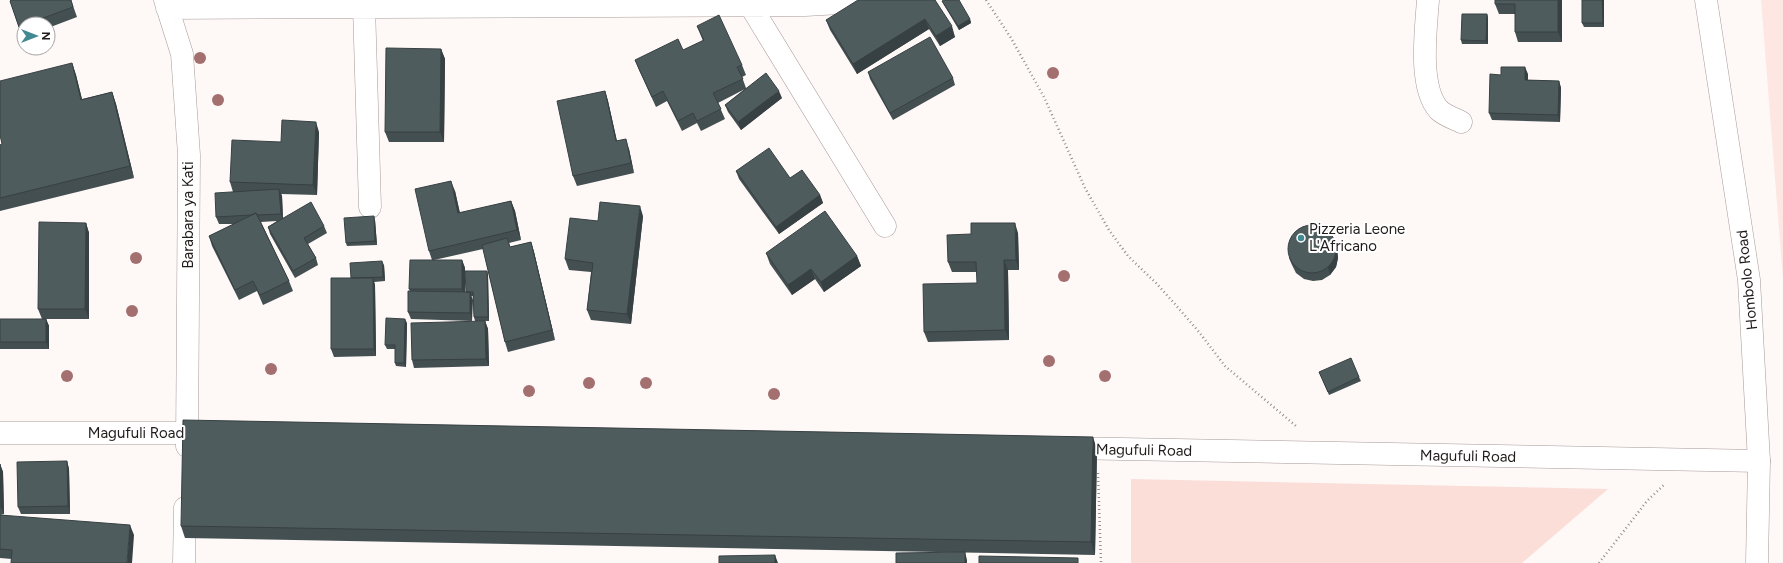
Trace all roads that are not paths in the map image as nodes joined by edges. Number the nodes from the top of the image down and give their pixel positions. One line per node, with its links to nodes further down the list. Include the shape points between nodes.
1 (847, 0): 7 (street, via 840,3 805,5)
2 (1428, 0): 9 (street, via 1425,68 1430,92 1440,110)
3 (1706, 0): 16 (street, Hombolo Road, via 1749,280)
4 (294, 3): 6 (street); 8 (street)
5 (595, 3): 7 (street); 8 (street)
6 (166, 4): 12 (street, Barabara ya Kati, via 182,54 189,155)
7 (750, 5): 11 (street)
8 (364, 6): 10 (street)
9 (1461, 122)
10 (370, 207)
11 (885, 226)
12 (187, 432): 13 (street, Magufuli Road); 14 (street, Magufuli Road); 17 (street, Barabara ya Kati)
13 (0, 433)
14 (235, 433)
15 (1049, 448): 16 (street, Magufuli Road)
16 (1760, 461): 20 (street, Hombolo Road)
17 (186, 463)
18 (186, 486): 19 (street)
19 (184, 563)
20 (1757, 563)

